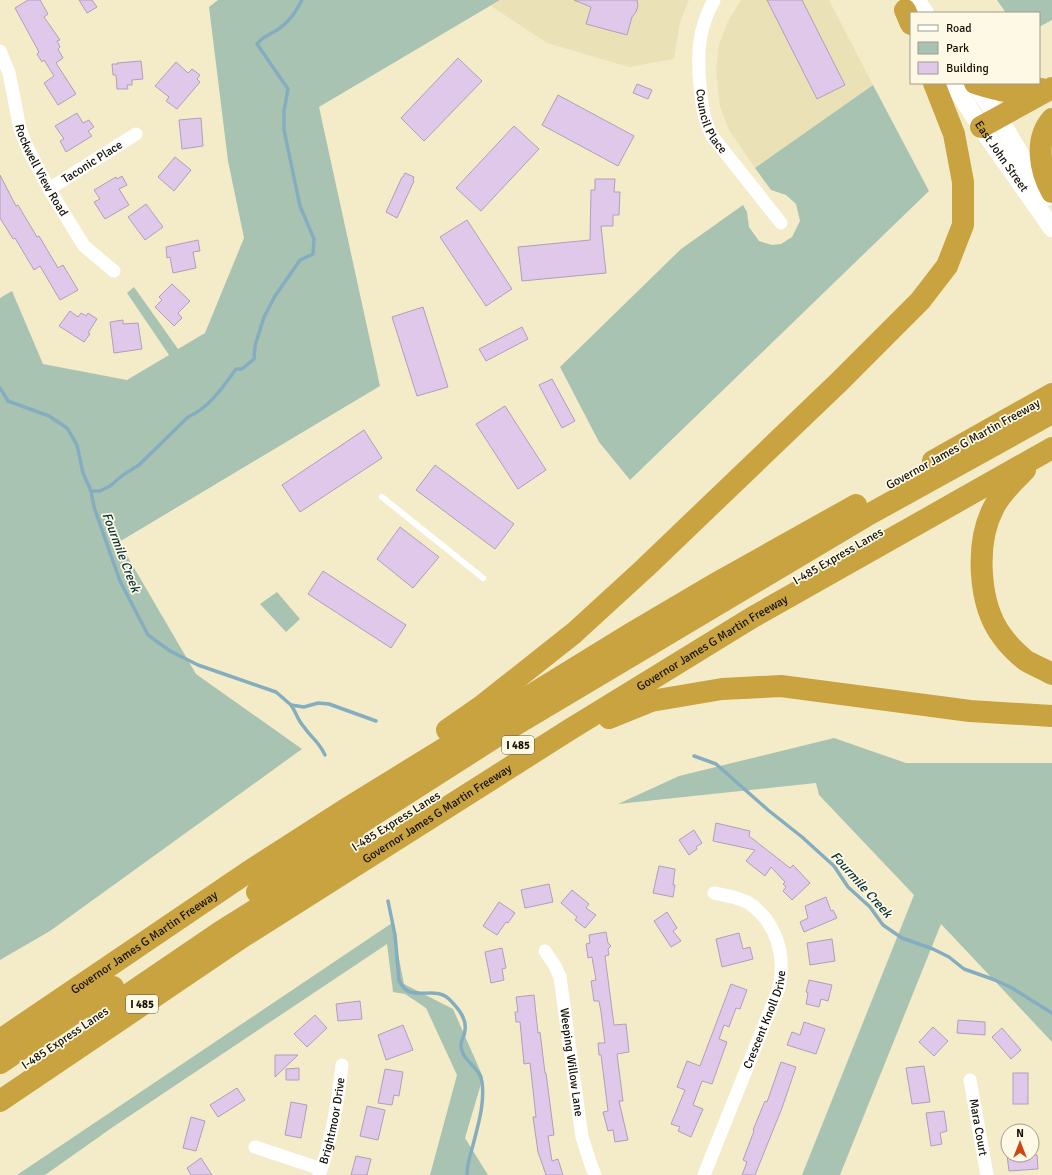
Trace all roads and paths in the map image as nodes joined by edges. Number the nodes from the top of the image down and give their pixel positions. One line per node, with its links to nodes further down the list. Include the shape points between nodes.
1 (714, 0): 14 (street, Council Place, via 701,32 697,62 705,123 712,136)
2 (0, 51): 11 (street, Rockwell View Road, via 9,73 20,129)
3 (934, 84): 27 (highway, via 954,134 963,182 963,225 947,266 920,301 645,568 574,633 483,705 369,784)
4 (954, 84): 9 (main road, East John Street)
5 (974, 84): 9 (main road, East John Street)
6 (978, 84): 7 (highway, via 1014,93 1030,93)
7 (1052, 87): 9 (highway)
8 (1052, 119): 12 (highway, via 1046,125 1040,143 1040,158)
9 (989, 122): 13 (main road, East John Street); 15 (main road, East John Street)
10 (136, 134): 11 (street, Taconic Place)
11 (49, 189): 16 (street, Rockwell View Road, via 84,246)
12 (1052, 192)
13 (1052, 206)
14 (781, 223)
15 (1052, 228)
16 (114, 271)
17 (1052, 394): 27 (highway, Governor James G Martin Freeway, via 702,591)
18 (1052, 413): 31 (highway, I-485 Express Lanes / I 485, via 866,516 500,734 356,826)
19 (1052, 432): 34 (highway, I-485 Express Lanes / I 485, via 623,680 493,760 220,932)
20 (1052, 448): 26 (highway, Governor James G Martin Freeway / I 485, via 753,617)
21 (1052, 451): 24 (highway, via 1025,470 1006,489 994,507 985,529 982,551 985,596 990,615 1002,636 1025,659)
22 (382, 497): 23 (lane)
23 (483, 578)
24 (1052, 674)
25 (1052, 716): 26 (highway, via 970,711 781,686 722,689 651,701 606,719)
26 (525, 758): 35 (highway, Governor James G Martin Freeway / I 485, via 244,936)
27 (346, 809): 30 (highway, Governor James G Martin Freeway, via 248,872)
28 (714, 893): 39 (street, Crescent Knoll Drive, via 730,895 747,902 759,911 776,935 782,969 779,988)
29 (545, 951): 38 (street, Weeping Willow Lane, via 560,977 582,1137)
30 (0, 1040)
31 (0, 1063)
32 (342, 1065): 37 (street, Brightmoor Drive, via 336,1108)
33 (970, 1080): 40 (street, Mara Court)
34 (0, 1083)
35 (0, 1101)
36 (255, 1148): 37 (street)
37 (320, 1172)
38 (595, 1175)
39 (704, 1175)
40 (987, 1175)

